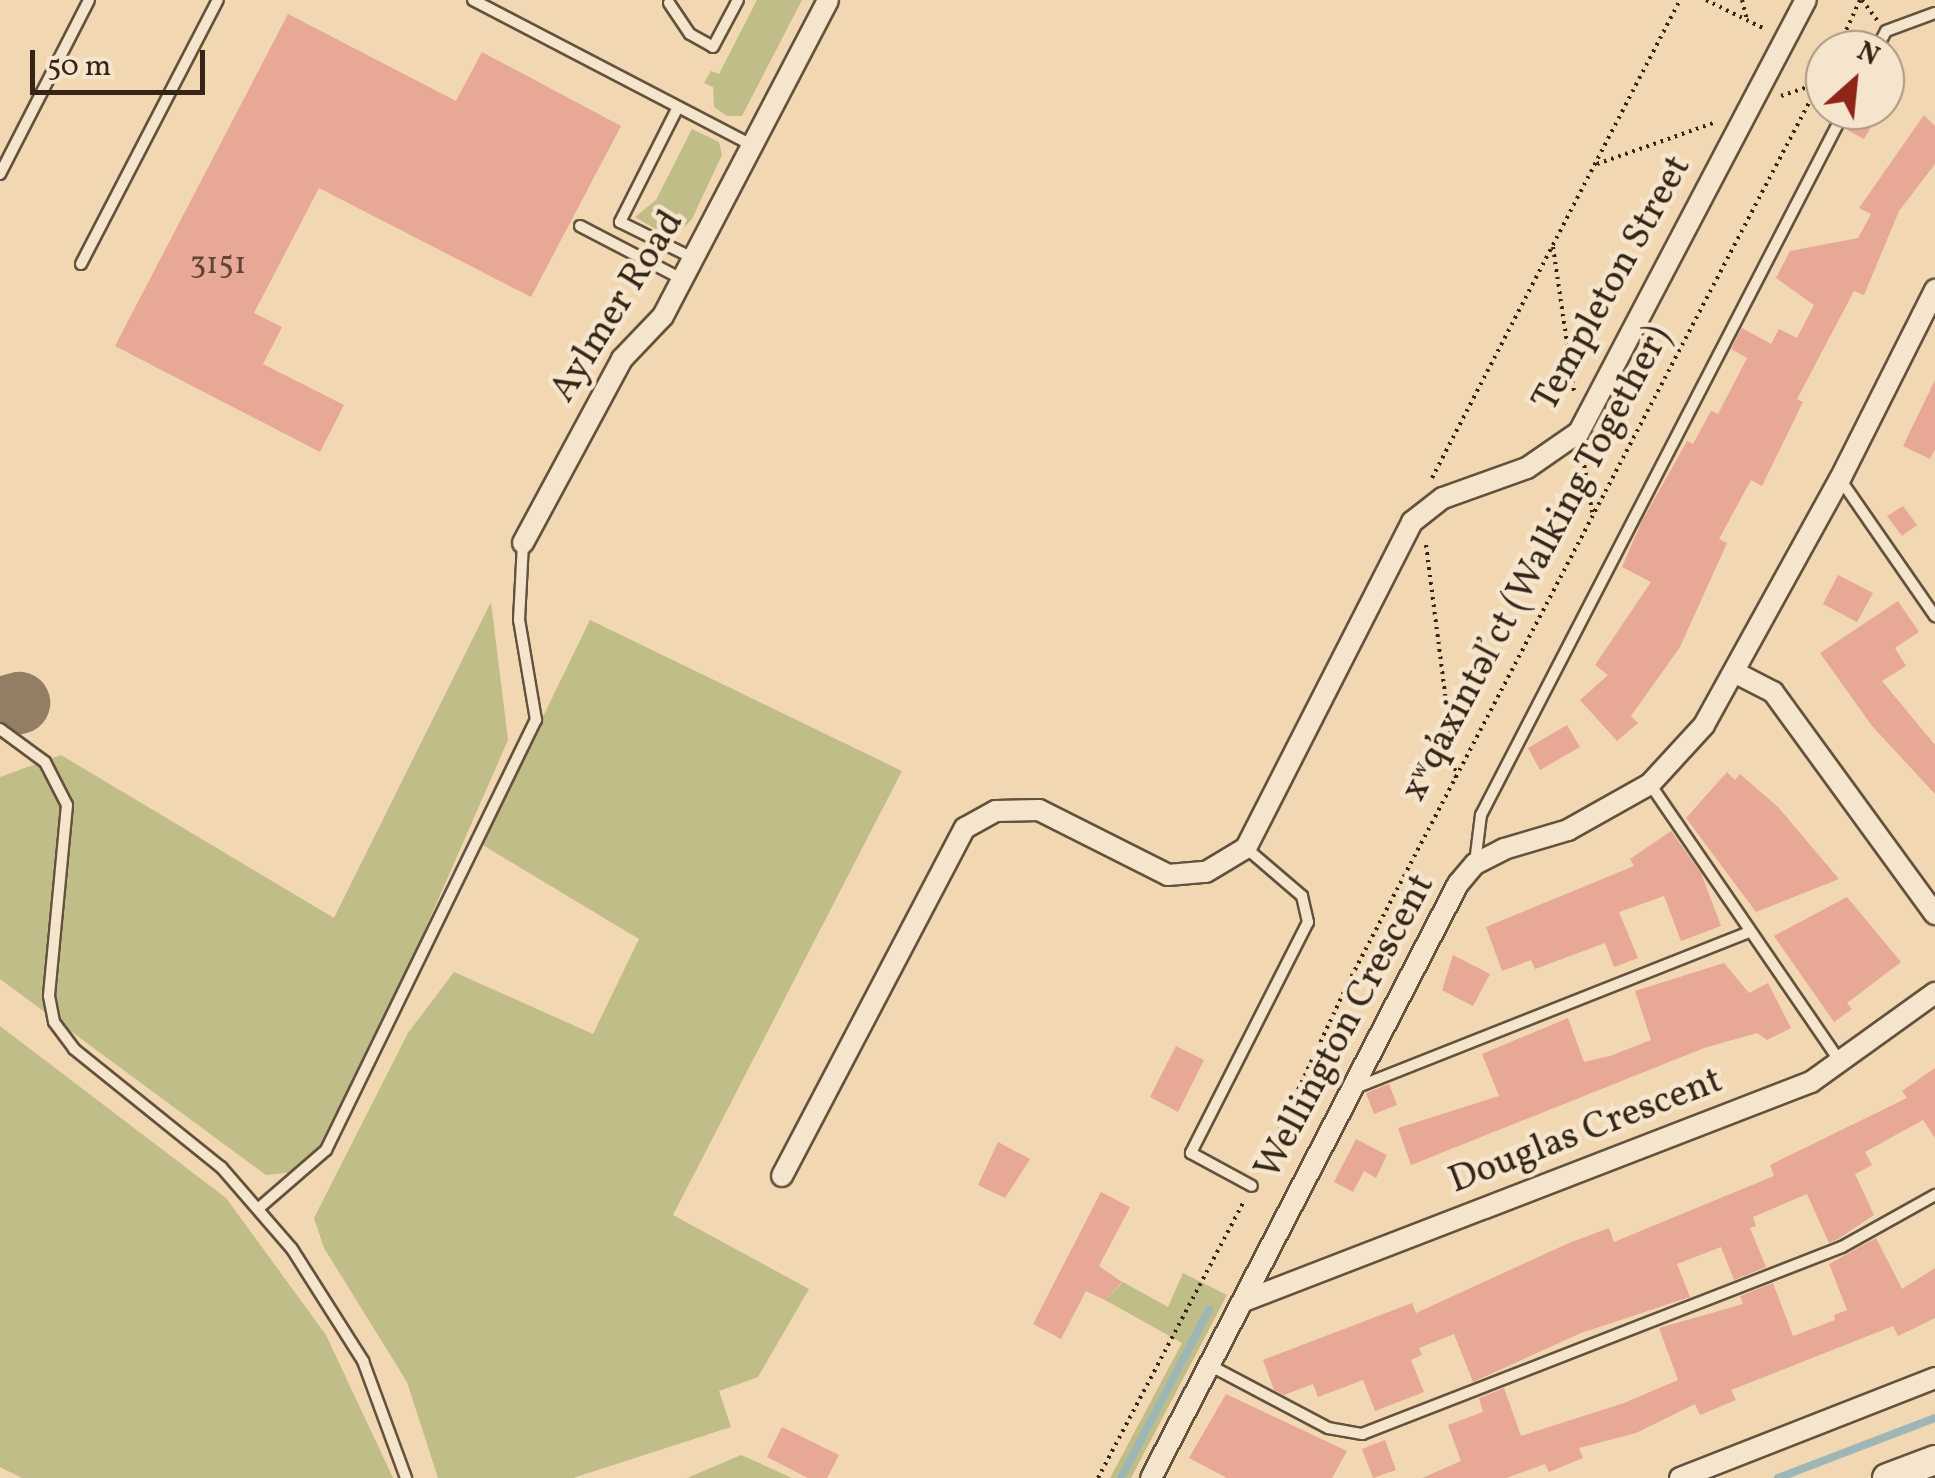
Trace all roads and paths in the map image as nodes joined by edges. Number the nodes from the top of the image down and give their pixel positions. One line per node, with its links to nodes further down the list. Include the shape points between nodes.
1 (89, 0): 26 (lane)
2 (218, 0): 30 (lane)
3 (473, 0): 20 (lane)
4 (738, 0): 11 (lane, via 712,47 690,34)
5 (828, 0): 24 (street, Aylmer Road)
6 (1680, 0): 25 (path)
7 (1706, 0): 13 (path)
8 (1742, 0): 13 (path)
9 (1806, 0): 17 (street, Templeton Street)
10 (1860, 0): 14 (path); 15 (path)
11 (667, 1)
12 (1935, 12): 16 (lane)
13 (1746, 20): 17 (path)
14 (1846, 30)
15 (1885, 30)
16 (1889, 30)
17 (1785, 40): 45 (street, Templeton Street, via 1579,432 1526,468 1443,498 1412,522)
18 (1805, 88): 19 (path)
19 (1763, 102)
20 (678, 107): 24 (lane); 29 (lane, via 620,222)
21 (1805, 111): 37 (path, xʷq̓axintəl̕ ct (Walking Together))
22 (1730, 118): 25 (path)
23 (1835, 130): 46 (lane, via 1481,814)
24 (752, 146): 29 (street, Aylmer Road)
25 (1594, 165): 28 (path)
26 (0, 174)
27 (580, 226): 31 (lane)
28 (1552, 246): 33 (path); 36 (path)
29 (693, 258): 31 (street, Aylmer Road)
30 (81, 264)
31 (682, 279): 39 (street, Aylmer Road, via 663,316 622,358)
32 (1935, 290): 35 (street, Wellington Crescent)
33 (1574, 392)
34 (1580, 444): 37 (path)
35 (1840, 479): 40 (lane); 41 (street, Wellington Crescent)
36 (1429, 483)
37 (1592, 517): 43 (path, xʷq̓axintəl̕ ct (Walking Together))
38 (1424, 530): 43 (path)
39 (523, 543): 55 (lane, via 519,620 536,720 326,1150)
40 (1935, 616)
41 (1734, 672): 44 (street, Wellington Crescent, via 1704,725); 47 (street, via 1773,692)
42 (0, 728): 55 (lane, via 44,762 68,805 49,996 54,1022 74,1049 221,1167)
43 (1456, 778): 53 (path, xʷq̓axintəl̕ ct (Walking Together))
44 (1650, 784): 46 (street, Wellington Crescent, via 1568,830); 48 (lane)
45 (1246, 848): 52 (street, via 1206,872 1168,875 1039,810 996,811 965,828); 53 (lane, via 1302,896 1308,922 1191,1154)
46 (1475, 864): 51 (street, Wellington Crescent, via 1458,884)
47 (1935, 914)
48 (1749, 932): 50 (lane); 51 (lane)
49 (1935, 993): 50 (street, Douglas Crescent)
50 (1841, 1061): 56 (street, Douglas Crescent, via 1812,1082)
51 (1351, 1090): 56 (street, Wellington Crescent)
52 (782, 1176)
53 (1251, 1188): 61 (path, xʷq̓axintəl̕ ct (Walking Together))
54 (1935, 1195): 57 (lane, via 1842,1247 1362,1434 1328,1428)
55 (260, 1208): 60 (lane, via 330,1302 362,1361)
56 (1244, 1302): 57 (street, Wellington Crescent)
57 (1211, 1366): 62 (street, Wellington Crescent)
58 (1935, 1378): 63 (street)
59 (1935, 1460): 64 (street)
60 (406, 1478)
61 (1098, 1478)
62 (1151, 1478)
63 (1680, 1478)
64 (1887, 1478)

